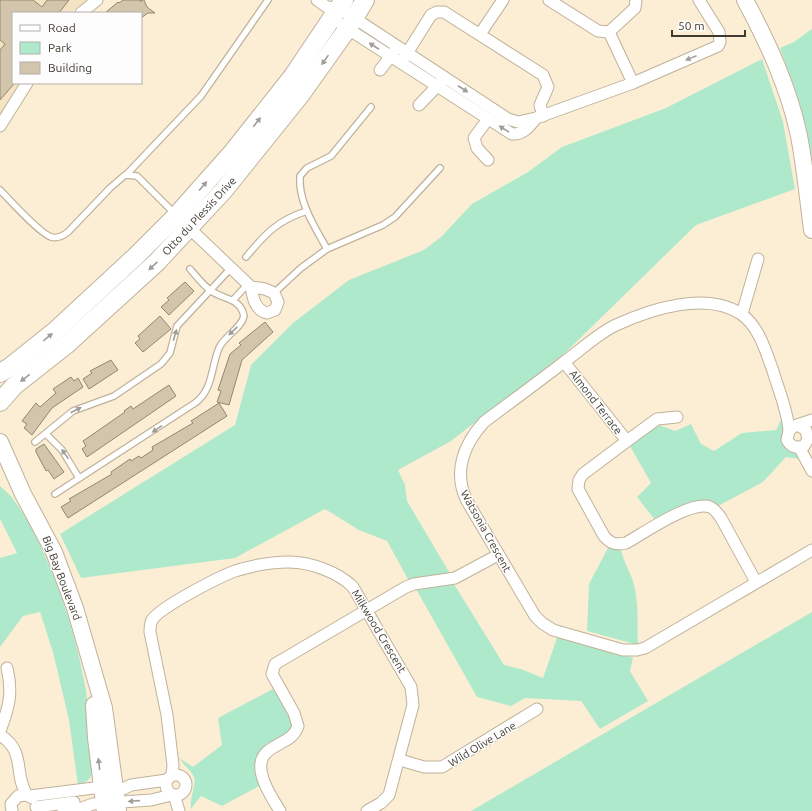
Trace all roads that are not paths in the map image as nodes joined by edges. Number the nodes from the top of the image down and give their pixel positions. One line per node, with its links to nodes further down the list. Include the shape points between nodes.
1 (97, 0): 10 (street)
2 (268, 0): 29 (lane, via 201,96)
3 (316, 0): 11 (street)
4 (365, 0): 11 (main road, Otto du Plessis Drive)
5 (503, 0): 13 (street)
6 (549, 0): 12 (street, via 598,31)
7 (636, 0): 12 (street, via 636,8)
8 (699, 0): 19 (street, one-way to 19, via 719,32 718,46)
9 (745, 0): 33 (street, via 772,53 793,113 801,149)
10 (82, 12)
11 (341, 13): 14 (street); 15 (street, one-way to 11); 32 (main road, Otto du Plessis Drive, via 274,130 224,190)
12 (609, 32): 19 (street)
13 (480, 34): 14 (street, via 444,12 437,12); 24 (street, via 546,78 548,87 540,105)
14 (403, 49): 15 (street); 16 (street); 18 (street)
15 (391, 57): 16 (street); 17 (street)
16 (401, 63): 21 (street)
17 (380, 70)
18 (445, 77): 21 (street); 24 (street, one-way to 24, via 514,122)
19 (633, 83): 24 (street)
20 (26, 84): 26 (street)
21 (438, 87): 22 (street); 25 (street)
22 (419, 105)
23 (371, 107): 31 (lane, via 331,156 302,171 299,182)
24 (539, 117): 25 (street, one-way to 25, via 516,134)
25 (488, 119): 27 (street, via 474,138 477,148)
26 (0, 126)
27 (488, 160)
28 (440, 168): 34 (lane, via 395,217)
29 (125, 175): 30 (lane, via 68,232 56,238 44,232); 32 (lane, via 137,176)
30 (0, 190)
31 (307, 211): 34 (lane); 35 (lane, via 277,224)
32 (183, 222): 37 (street); 45 (main road, Otto du Plessis Drive, one-way to 32, via 55,331 136,257); 46 (main road, Otto du Plessis Drive, one-way to 46, via 157,262 101,314 14,386)
33 (812, 230)
34 (327, 249): 41 (lane)
35 (246, 256)
36 (758, 259): 43 (street)
37 (231, 268): 39 (street); 40 (lane)
38 (190, 269): 40 (lane)
39 (249, 286): 41 (street); 41 (street, via 255,304 262,312 275,310 278,302); 42 (lane)
40 (210, 290): 42 (lane); 50 (lane, one-way to 40, via 73,411 114,396 161,364 170,353 177,326)
41 (274, 293)
42 (233, 300): 57 (lane, one-way to 57, via 243,311 243,320 222,341 207,391 202,398)
43 (742, 314): 44 (street, Watsonia Crescent, via 728,308 698,303 670,306 616,325); 49 (street, via 764,345 787,415)
44 (564, 362): 52 (street, Almond Terrace); 61 (street, Watsonia Crescent, via 484,422 465,454 459,473 462,492)
45 (0, 373)
46 (0, 402)
47 (677, 417): 52 (street, Almond Terrace, via 657,419)
48 (812, 420): 49 (street)
49 (795, 427): 51 (street, via 805,429); 51 (street, via 787,435 788,442 792,446)
50 (46, 434): 54 (lane); 57 (lane, one-way to 50, via 62,450)
51 (807, 440): 55 (street)
52 (627, 441): 62 (street, Almond Terrace, via 583,474 579,480 578,489 610,542 618,545 626,543 690,509 710,507 721,518)
53 (0, 442): 58 (street, Big Bay Boulevard)
54 (35, 442)
55 (810, 466)
56 (0, 474): 58 (street, Big Bay Boulevard)
57 (79, 478): 59 (lane)
58 (23, 494): 71 (street, Big Bay Boulevard, via 44,532 76,608 104,708)
59 (55, 494)
60 (812, 550): 62 (street, Watsonia Crescent)
61 (498, 555): 62 (street, Watsonia Crescent, via 535,616 542,623 553,630 630,651 645,648); 63 (street, via 455,578 414,584)
62 (756, 582)
63 (366, 609): 68 (street, Milkwood Crescent, via 408,679 413,694 413,705); 69 (street, Milkwood Crescent, via 348,582 316,567 289,562 236,571 157,614 152,620 150,632 165,701); 76 (street, via 280,660 272,668 274,681 294,713 298,726 291,738 266,754 262,760 261,769 267,788)
64 (7, 668): 66 (street, via 10,698)
65 (537, 708): 68 (street, Wild Olive Lane, via 442,767 424,767)
66 (0, 731)
67 (0, 735): 70 (street, via 11,743 18,756)
68 (400, 760): 77 (street, Milkwood Crescent, via 389,795 381,804)
69 (173, 783): 71 (street, via 130,785); 71 (street, one-way to 71, via 151,800); 73 (street, Milkwood Crescent)
70 (24, 794): 71 (street); 72 (street, via 34,800); 74 (street, via 11,804)
71 (110, 799): 72 (street); 75 (street)
72 (36, 809)
73 (179, 809)
74 (12, 811)
75 (63, 811)
76 (280, 811)
77 (367, 811)

